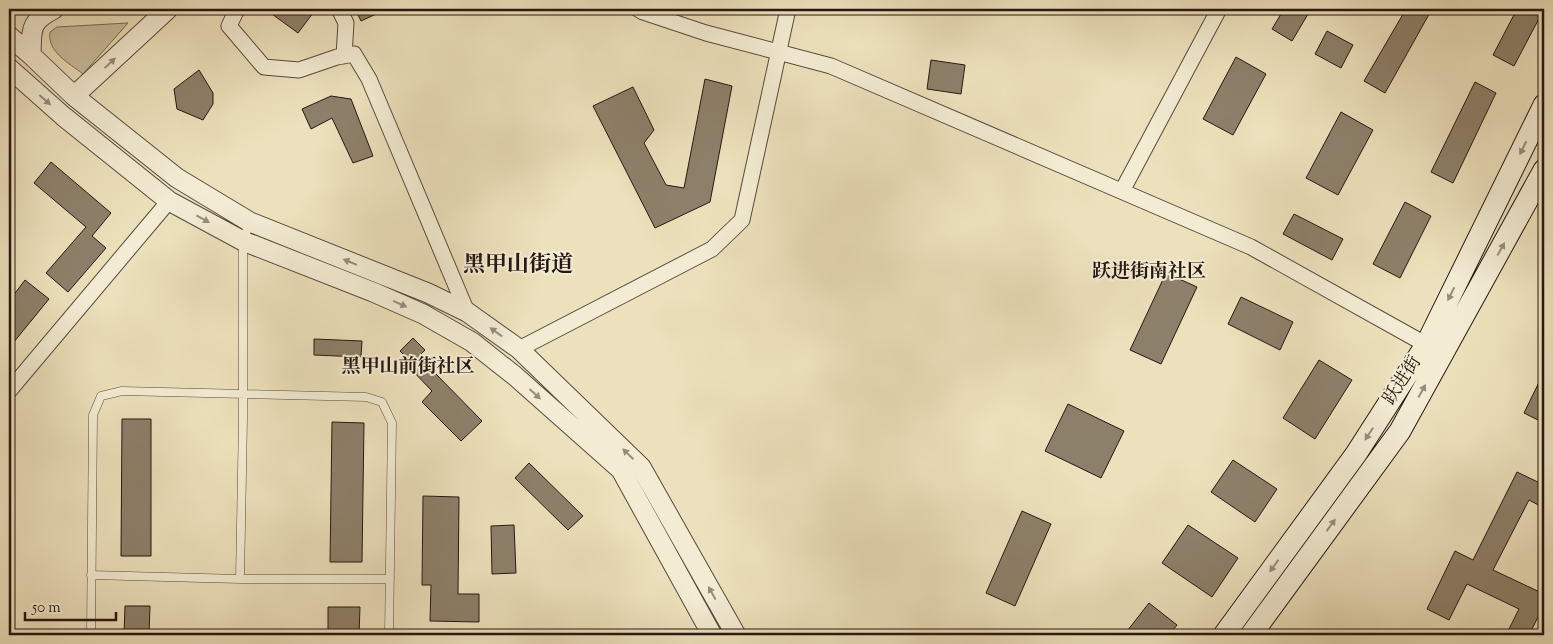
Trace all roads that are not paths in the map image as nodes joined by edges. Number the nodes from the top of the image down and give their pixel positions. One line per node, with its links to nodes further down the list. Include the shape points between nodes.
1 (54, 9): 10 (street, via 41,16 32,27)
2 (168, 9): 13 (street, one-way to 2)
3 (237, 9): 11 (street, via 229,26 264,67 299,70)
4 (339, 9): 11 (street, via 346,23)
5 (638, 9): 9 (street)
6 (788, 9): 9 (street)
7 (1219, 9): 16 (street)
8 (9, 36): 10 (street)
9 (779, 54): 16 (street, via 831,66); 23 (street, via 742,220 712,249)
10 (31, 55): 13 (street)
11 (344, 56): 22 (street, via 354,54 369,79)
12 (9, 68): 17 (street, one-way to 17)
13 (74, 96): 18 (street, via 177,178)
14 (1544, 105): 20 (main road, 跃进街, one-way to 20)
15 (1544, 170): 21 (main road, 跃进街, one-way to 15)
16 (1122, 191): 24 (street, via 1251,247)
17 (169, 201): 19 (street, one-way to 19); 25 (street)
18 (250, 222): 19 (lane); 22 (street, one-way to 18, via 428,292)
19 (243, 241): 26 (lane); 32 (street, one-way to 32, via 422,314 472,342 515,376 621,470)
20 (1466, 262): 21 (main road, via 1467,275 1476,281); 24 (main road, 跃进街, one-way to 24)
21 (1486, 276): 24 (main road, 跃进街)
22 (467, 312): 23 (street, one-way to 22)
23 (519, 349): 33 (street, one-way to 23, via 642,468)
24 (1434, 349): 34 (main road, 跃进街, one-way to 34); 35 (main road, 跃进街, one-way to 24, via 1400,431)
25 (9, 391)
26 (243, 394): 27 (lane, via 122,391 102,396 93,415); 28 (lane); 29 (lane, via 366,396 382,402 392,423)
27 (91, 575): 28 (lane); 30 (lane)
28 (240, 579): 29 (lane)
29 (390, 579): 31 (lane)
30 (91, 635)
31 (389, 635)
32 (712, 635)
33 (736, 635)
34 (1224, 635)
35 (1251, 635)

